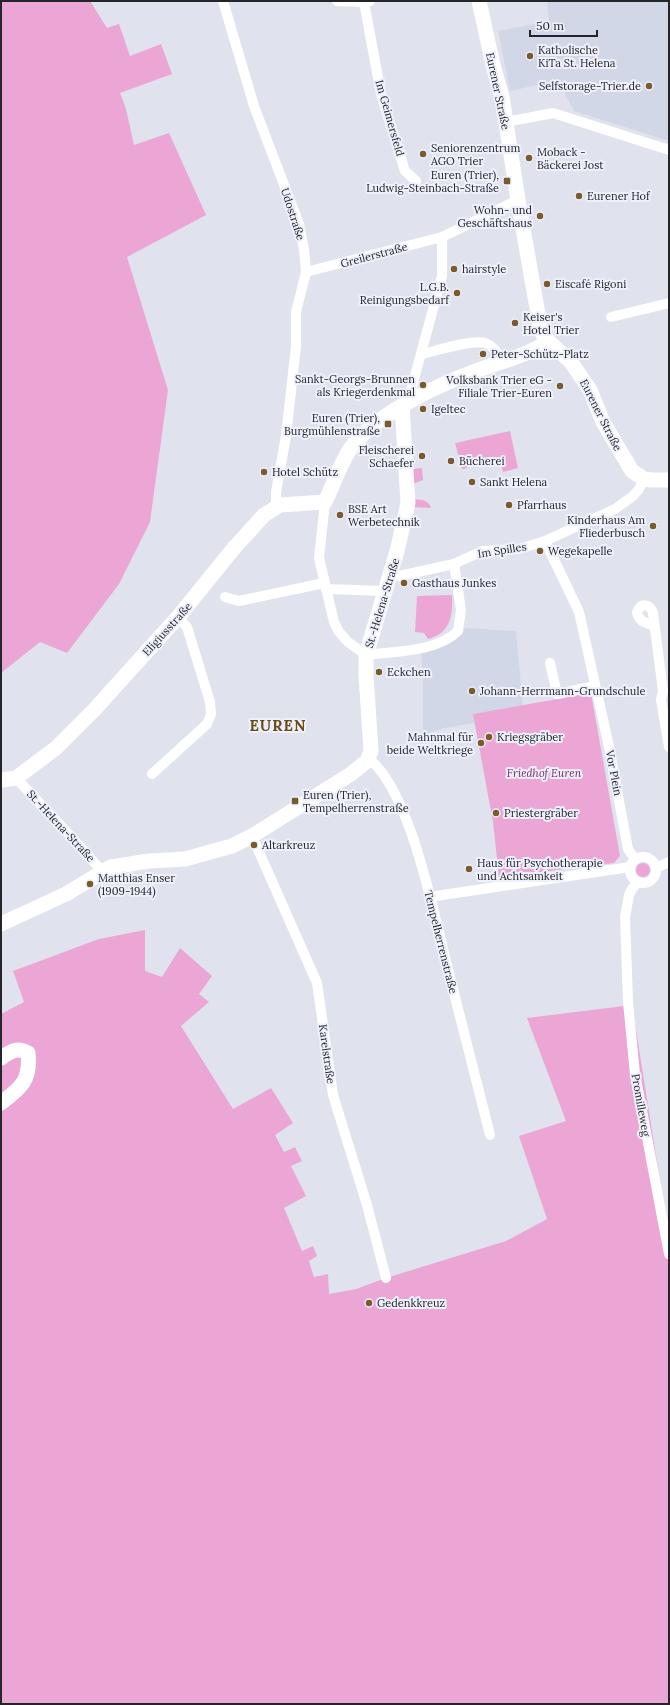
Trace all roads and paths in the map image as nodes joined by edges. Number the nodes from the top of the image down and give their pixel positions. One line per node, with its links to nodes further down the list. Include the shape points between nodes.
1 (223, 1): 10 (street, Udostraße, via 254,106 299,224)
2 (337, 1): 4 (street)
3 (479, 1): 5 (street, Eurener Straße)
4 (367, 2): 7 (street, Im Geimersfeld, via 381,94 405,171)
5 (506, 122): 6 (street, via 553,113); 8 (street, Eurener Straße)
6 (669, 150)
7 (416, 181)
8 (518, 200): 9 (street); 13 (street, Eurener Straße, via 541,331)
9 (442, 237): 10 (street, Greilerstraße); 14 (street, via 442,276)
10 (306, 272): 20 (street, Udostraße, via 296,312 296,346)
11 (669, 303): 12 (street)
12 (611, 317)
13 (548, 340): 15 (street, via 530,352); 17 (street, Eurener Straße, via 571,362 590,390 603,422 620,453 632,471)
14 (422, 354): 15 (street, via 473,342 485,343 496,351); 16 (street, via 410,394)
15 (501, 361): 16 (street, via 410,400)
16 (402, 406): 19 (street, via 372,427 353,445); 23 (street, St.-Helena-Straße, via 408,503)
17 (644, 479): 18 (street); 21 (street, Im Spilles, via 633,496 615,509)
18 (669, 480)
19 (324, 502): 20 (street, Eligiusstraße); 24 (street, via 319,558)
20 (276, 507): 27 (street, Eligiusstraße, via 243,536)
21 (545, 541): 22 (street, Im Spilles, via 519,549 482,552); 31 (street, Vor Plein, via 579,612)
22 (454, 564): 23 (street, Im Spilles, via 399,576); 29 (street, via 461,610 458,631 443,642 422,648)
23 (391, 574): 25 (street, St.-Helena-Straße)
24 (325, 586): 25 (street); 26 (street, via 239,601); 29 (street, via 334,622 348,642)
25 (385, 591): 29 (street, St.-Helena-Straße)
26 (225, 597)
27 (178, 617): 34 (street, via 188,627 210,702 210,714 207,724); 35 (street, Eligiusstraße, via 56,748)
28 (654, 626): 32 (street, via 663,691 661,700)
29 (366, 655): 33 (street, St.-Helena-Straße)
30 (550, 663): 31 (street, via 557,694)
31 (595, 686): 38 (street, Vor Plein)
32 (669, 747)
33 (370, 755): 36 (street, St.-Helena-Straße, via 351,774); 42 (street, Tempelherrenstraße, via 385,777 408,822)
34 (152, 774)
35 (8, 779): 40 (street, St.-Helena-Straße, via 75,840)
36 (252, 836): 40 (street, St.-Helena-Straße, via 232,846 185,860 129,863); 48 (street, Karelstraße, via 317,983 333,1095 367,1205)
37 (669, 862): 39 (street)
38 (633, 863): 39 (street, via 647,857 653,861); 41 (street, via 632,878); 42 (street)
39 (656, 868): 41 (street, via 652,879 646,883)
40 (102, 871): 43 (street, via 66,894)
41 (638, 882): 47 (street, Promilleweg, via 632,889 625,910 635,1074)
42 (429, 897): 46 (street, Tempelherrenstraße)
43 (1, 924)
44 (1, 1058): 45 (street, via 15,1049 21,1049 28,1053 30,1066 28,1076 16,1092)
45 (1, 1103)
46 (490, 1135)
47 (669, 1254)
48 (386, 1278)

